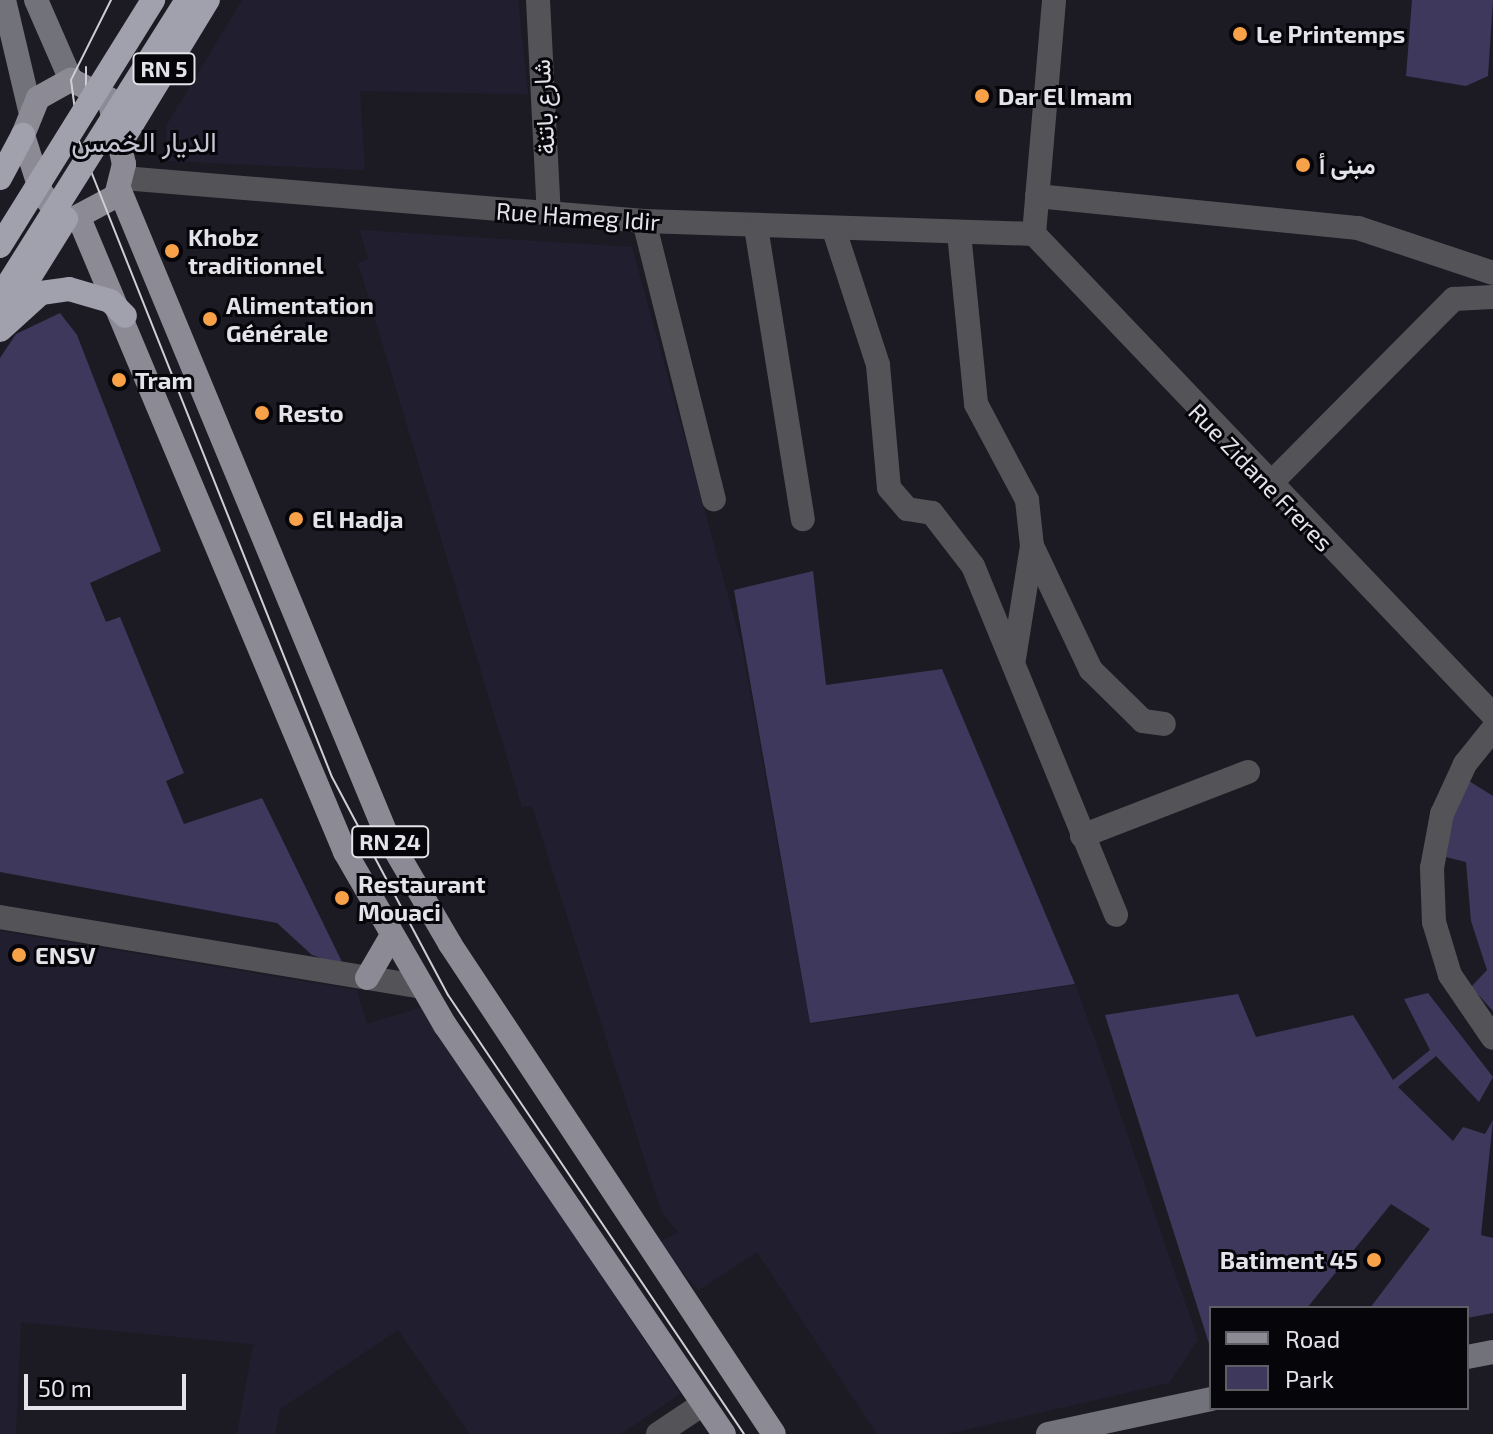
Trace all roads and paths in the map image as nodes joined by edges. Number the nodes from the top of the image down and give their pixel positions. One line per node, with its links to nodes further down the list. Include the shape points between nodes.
1 (4, 0): 9 (street)
2 (36, 0): 8 (street)
3 (153, 0): 22 (highway, RN 5, bridge)
4 (187, 0): 24 (highway, RN 5, bridge)
5 (208, 0): 11 (highway, RN 5)
6 (538, 0): 15 (street, شارع باتنة)
7 (1054, 0): 14 (street)
8 (71, 80): 9 (main road, via 45,90); 11 (main road, via 107,95)
9 (30, 110): 10 (main road)
10 (23, 135): 12 (highway); 16 (main road, via 29,170)
11 (123, 139): 13 (main road)
12 (0, 178)
13 (121, 185): 15 (street, Rue Hameg Idir); 16 (main road); 53 (main road, RN 24, via 387,836 450,944)
14 (1037, 196): 21 (street); 23 (street, via 1358,228)
15 (549, 214): 17 (street, Rue Hameg Idir)
16 (73, 218): 26 (main road, RN 24); 27 (highway)
17 (644, 221): 18 (street, Rue Hameg Idir); 29 (street)
18 (756, 227): 19 (street, Rue Hameg Idir); 30 (street)
19 (834, 230): 20 (street, Rue Hameg Idir); 32 (street, via 878,365 889,488 907,509 932,513 951,533)
20 (959, 233): 21 (street, Rue Hameg Idir); 31 (street, via 972,385 1015,467)
21 (1034, 234): 28 (street, Rue Zidane Freres)
22 (0, 246)
23 (1493, 273)
24 (0, 297)
25 (1493, 297): 28 (street, via 1454,299)
26 (125, 316): 27 (highway, via 100,296 69,289 41,293); 40 (main road, RN 24, via 315,788)
27 (0, 327)
28 (1270, 484): 33 (street, Rue Zidane Freres)
29 (714, 499)
30 (803, 519)
31 (1032, 546): 32 (street); 34 (street, via 1091,670 1143,721)
32 (1014, 659): 37 (street)
33 (1493, 715)
34 (1164, 724)
35 (1493, 729): 43 (street, via 1465,764 1442,814 1432,868 1434,922 1450,975)
36 (1248, 772): 37 (street)
37 (1082, 836): 38 (street)
38 (1116, 915)
39 (0, 917): 41 (street)
40 (391, 937): 41 (main road); 42 (main road, RN 24)
41 (367, 978): 42 (street)
42 (422, 987): 49 (main road, RN 24)
43 (1493, 1038)
44 (1493, 1339): 45 (street)
45 (1469, 1344)
46 (1493, 1352): 47 (street)
47 (1469, 1357)
48 (1209, 1399): 54 (street)
49 (703, 1404): 51 (street); 52 (main road, RN 24)
50 (1211, 1410): 55 (street)
51 (658, 1434)
52 (724, 1434)
53 (774, 1434)
54 (1048, 1434)
55 (1105, 1434)

